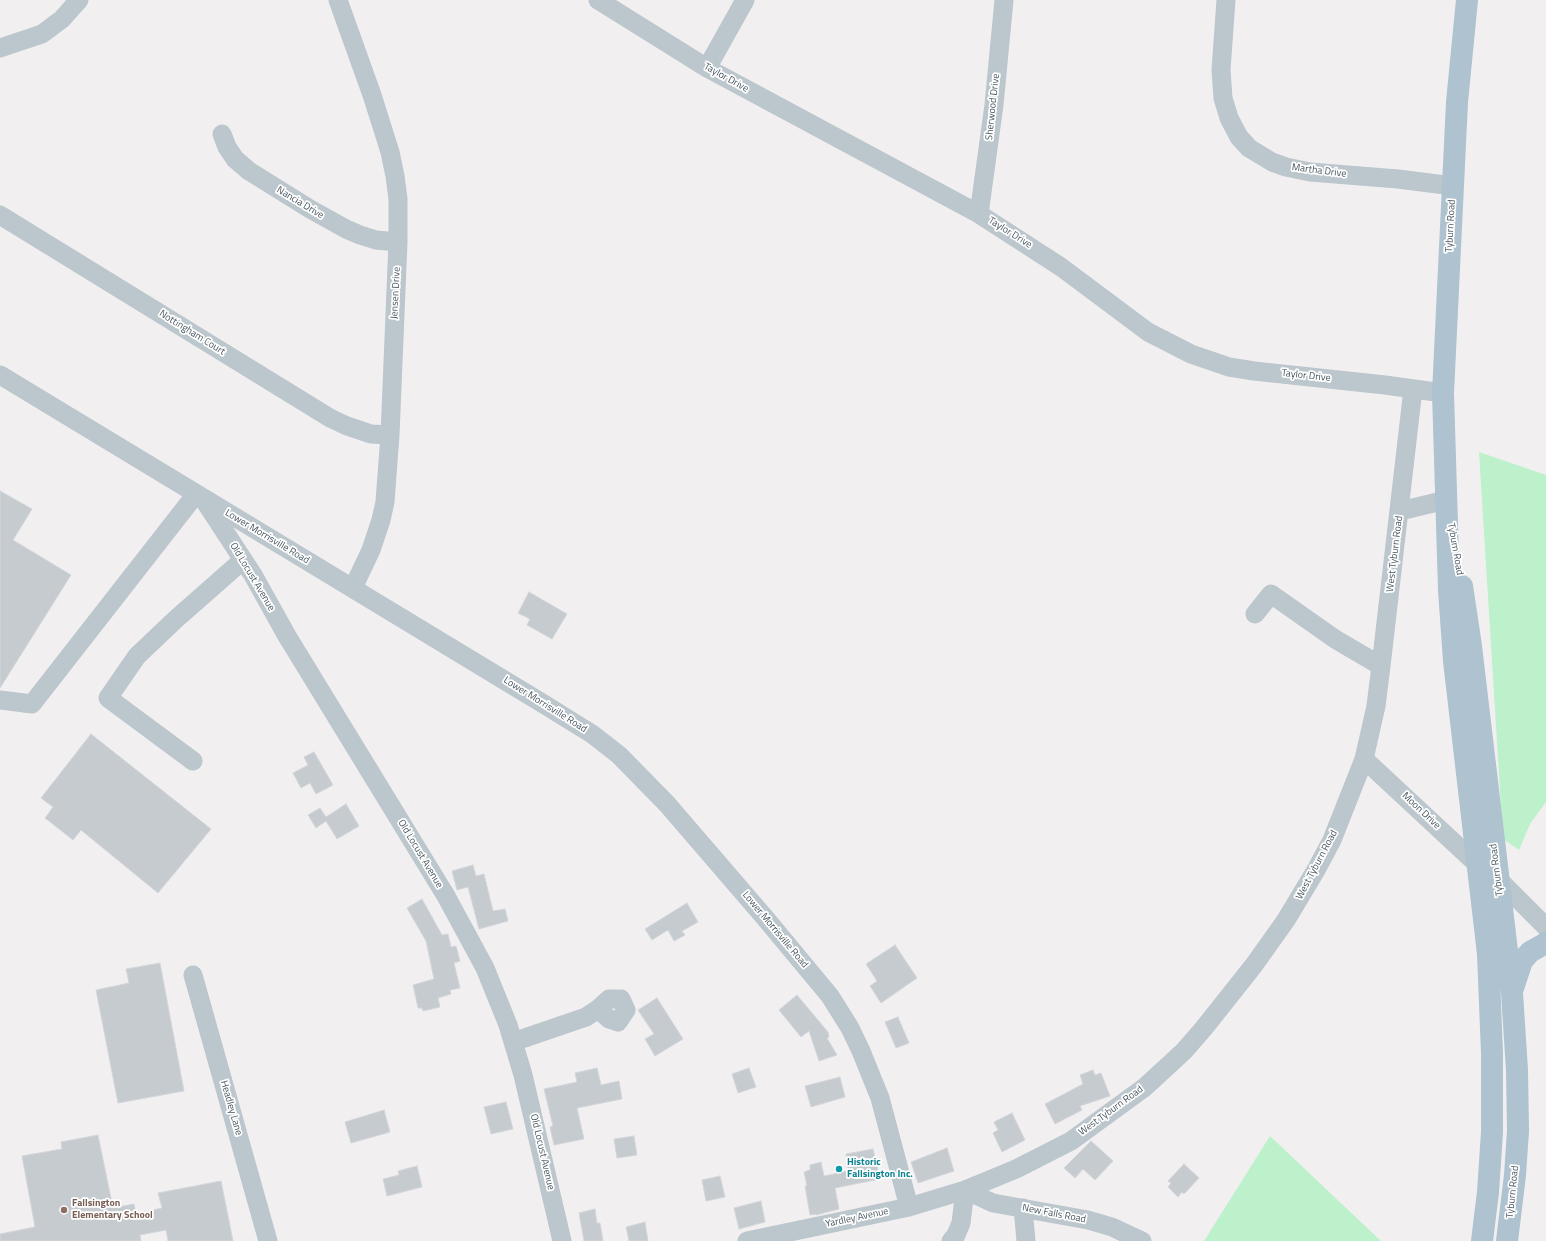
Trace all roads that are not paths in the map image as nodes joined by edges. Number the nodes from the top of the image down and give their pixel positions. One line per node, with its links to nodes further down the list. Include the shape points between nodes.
1 (79, 0): 8 (street, via 62,19 42,34)
2 (338, 0): 14 (street, Jensen Drive, via 390,152 398,199)
3 (598, 0): 9 (street, Taylor Drive)
4 (745, 0): 9 (street)
5 (1004, 0): 12 (street, Sherwood Drive, via 994,104)
6 (1226, 0): 11 (street, Martha Drive, via 1221,70 1223,98 1229,118 1239,137 1249,148 1272,162 1310,172)
7 (1467, 0): 11 (main road, Tyburn Road, via 1457,102)
8 (0, 48)
9 (708, 68): 12 (street, Taylor Drive)
10 (222, 134): 14 (street, Nancia Drive, via 235,159 249,171 310,209 360,235 376,240)
11 (1453, 186): 17 (main road, Tyburn Road)
12 (979, 214): 16 (street, Taylor Drive, via 1061,267 1148,332 1191,354 1254,371)
13 (0, 215): 18 (street, Nottingham Court, via 330,418 371,434)
14 (398, 242): 18 (street, Jensen Drive)
15 (0, 376): 19 (street, Lower Morrisville Road)
16 (1413, 389): 17 (street, Taylor Drive); 21 (street, West Tyburn Road)
17 (1443, 393): 20 (main road, Tyburn Road)
18 (390, 435): 23 (street, Jensen Drive, via 385,502 381,520 371,550)
19 (200, 497): 22 (street, Old Locust Avenue); 23 (street, Lower Morrisville Road); 26 (street, via 32,704)
20 (1446, 500): 21 (street); 29 (main road, Tyburn Road, via 1454,661); 30 (main road, Tyburn Road, via 1471,646)
21 (1400, 511): 25 (street, West Tyburn Road)
22 (243, 560): 28 (street, via 176,618 138,656 108,698); 36 (street, Old Locust Avenue, via 446,896 485,968)
23 (353, 588): 38 (street, Lower Morrisville Road, via 592,734 619,755 663,799 830,996 850,1028 880,1098)
24 (1255, 614): 25 (street, via 1271,594)
25 (1381, 666): 27 (street, West Tyburn Road, via 1376,706)
26 (0, 700)
27 (1364, 759): 29 (street, Moon Drive); 37 (street, West Tyburn Road, via 1332,840 1286,920 1254,965 1184,1051 1145,1087 1070,1141 1016,1169)
28 (193, 761)
29 (1478, 865): 46 (main road, Tyburn Road, via 1488,954 1492,1053 1492,1132)
30 (1498, 879): 31 (street); 34 (main road, Tyburn Road)
31 (1546, 927)
32 (1546, 943): 34 (main road, via 1530,952 1522,961)
33 (193, 975): 40 (street, Headley Lane)
34 (1512, 993): 47 (main road, Tyburn Road, via 1518,1070 1518,1131 1516,1175)
35 (598, 1009): 36 (street, via 586,1017)
36 (513, 1042): 41 (street, Old Locust Avenue, via 524,1075)
37 (966, 1190): 38 (street, Yardley Avenue); 39 (street, New Falls Road, via 993,1203); 43 (street, via 961,1223)
38 (909, 1207): 42 (street, Yardley Avenue)
39 (1023, 1208): 44 (street); 45 (street, New Falls Road, via 1088,1220 1112,1227)
40 (268, 1241)
41 (562, 1241)
42 (747, 1241)
43 (951, 1241)
44 (1026, 1241)
45 (1142, 1241)
46 (1482, 1241)
47 (1507, 1241)

